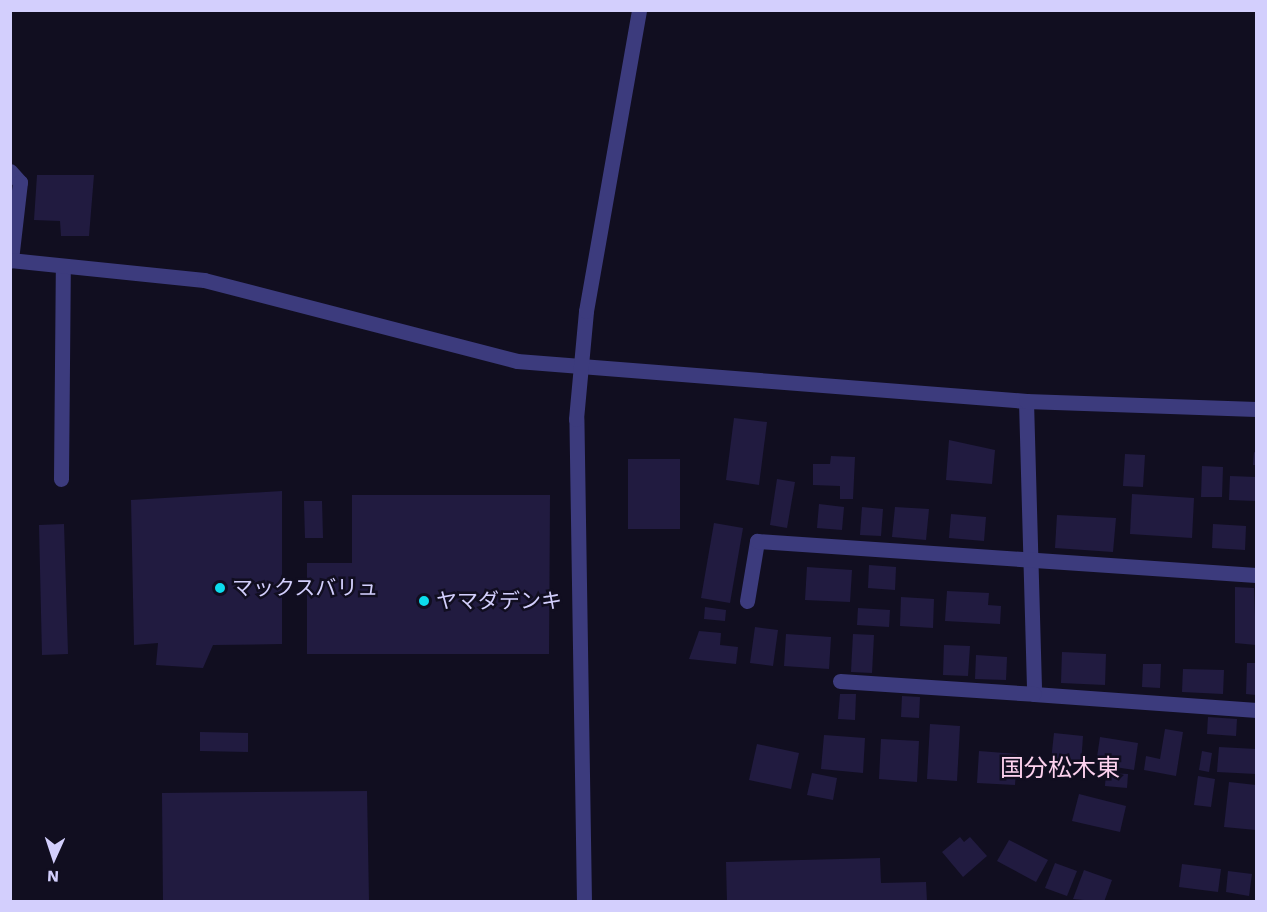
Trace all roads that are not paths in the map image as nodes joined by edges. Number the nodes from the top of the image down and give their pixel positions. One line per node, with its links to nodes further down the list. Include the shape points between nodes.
1 (639, 10): 5 (street)
2 (10, 171): 3 (street, via 20,182)
3 (11, 260): 4 (street)
4 (63, 266): 5 (street, via 204,280 518,361); 8 (street)
5 (581, 366): 6 (street); 15 (street, via 576,419)
6 (1026, 401): 7 (street); 9 (street)
7 (1257, 409)
8 (61, 479)
9 (1033, 562): 10 (street); 11 (street, via 757,541); 13 (street)
10 (1257, 575)
11 (747, 601)
12 (840, 681): 13 (street)
13 (1035, 694): 14 (street)
14 (1257, 710)
15 (584, 902)

